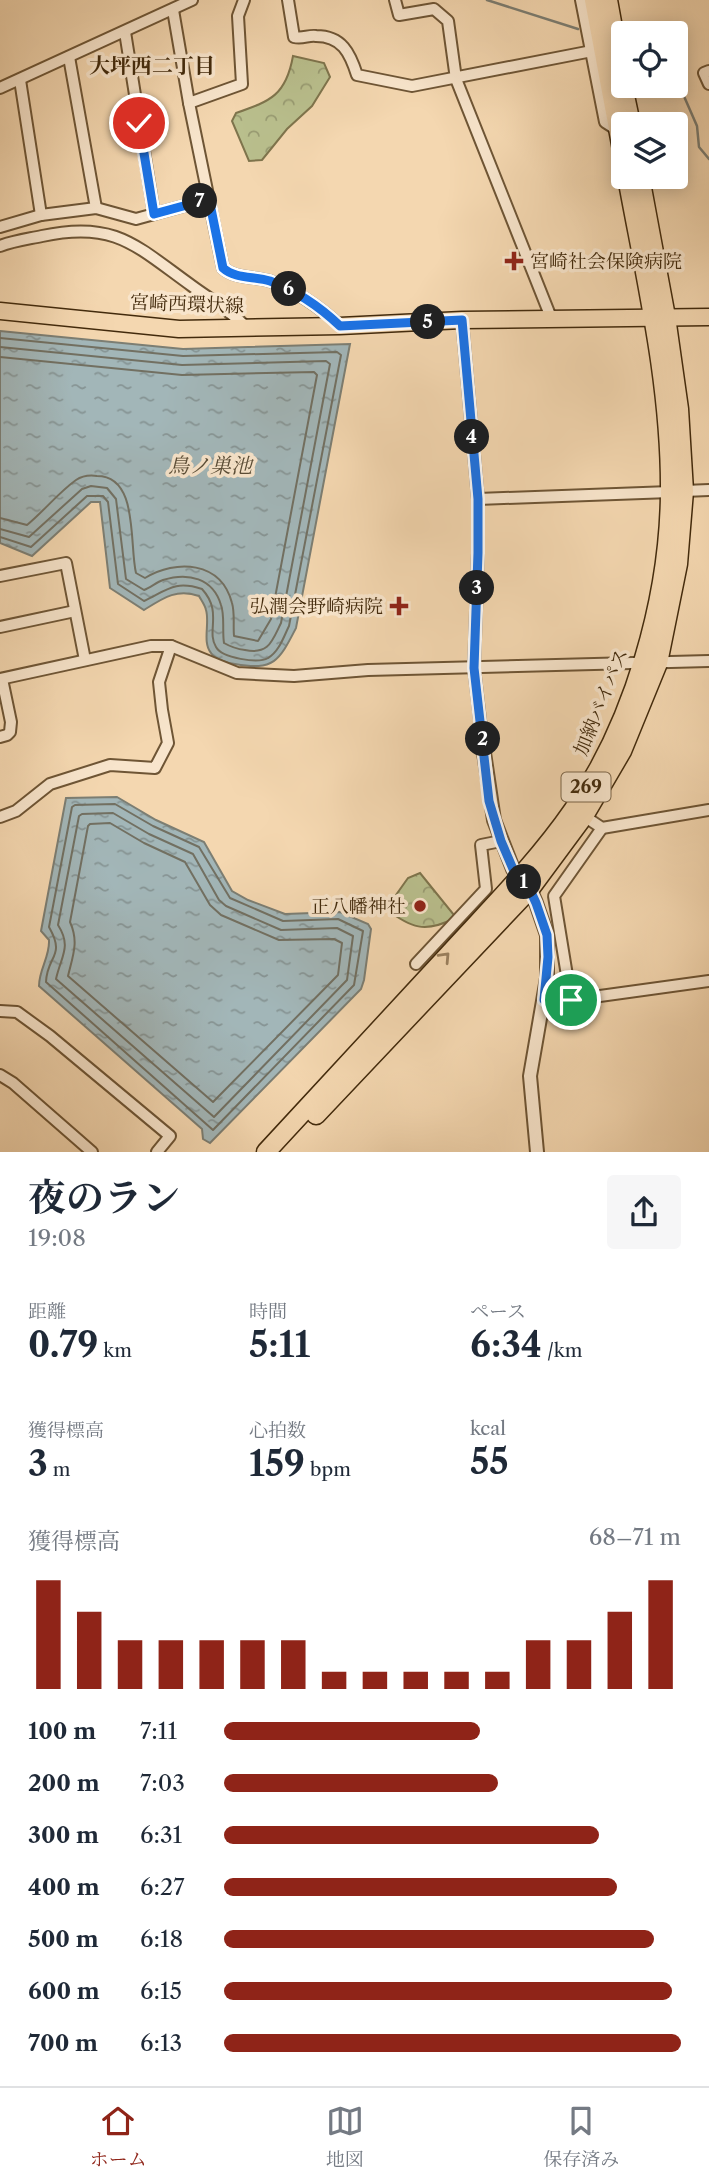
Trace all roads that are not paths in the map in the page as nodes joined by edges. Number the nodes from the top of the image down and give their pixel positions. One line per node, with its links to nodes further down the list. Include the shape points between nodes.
1 (192, 0): 8 (street)
2 (244, 0): 18 (street, via 238,16 242,84)
3 (288, 0): 14 (street, via 294,37 314,35 340,43 350,53 357,75 412,86)
4 (395, 0): 14 (street, via 400,15 434,9 448,21)
5 (581, 0): 11 (street)
6 (594, 0): 19 (highway)
7 (608, 0): 9 (highway)
8 (173, 10): 10 (street); 18 (street)
9 (612, 21)
10 (125, 32): 12 (street); 25 (street)
11 (592, 51): 14 (street); 20 (street, via 605,122)
12 (69, 57): 15 (street); 24 (street)
13 (709, 71): 16 (street, via 704,73)
14 (456, 79): 33 (street)
15 (20, 80): 17 (street); 26 (street)
16 (709, 84)
17 (0, 88)
18 (189, 103): 23 (street)
19 (621, 112)
20 (611, 124)
21 (630, 189): 30 (highway, 269)
22 (642, 189): 30 (highway, 269)
23 (209, 199): 25 (street); 34 (street, via 223,268 229,274 267,280 294,291)
24 (96, 208): 25 (street, via 136,219); 26 (street)
25 (154, 214)
26 (41, 215): 27 (street)
27 (0, 227)
28 (0, 246): 35 (street, via 66,231 115,236 162,263)
29 (0, 311): 35 (main road, 宮崎西環状線, via 179,329)
30 (659, 317): 31 (main road, 宮崎西環状線); 33 (main road, 宮崎西環状線); 37 (highway, 加納バイパス / 269, via 680,409)
31 (709, 317)
32 (462, 320): 33 (main road, 宮崎西環状線); 34 (main road, 宮崎西環状線); 38 (street)
33 (552, 320)
34 (340, 326): 35 (main road, 宮崎西環状線)
35 (247, 328)
36 (709, 490): 37 (street)
37 (677, 492): 38 (street); 45 (highway, 加納バイパス / 269)
38 (478, 499): 46 (street)
39 (0, 576): 40 (street, via 66,563)
40 (75, 611): 41 (street); 43 (street)
41 (0, 627)
42 (171, 646): 43 (street); 46 (street, via 237,673 294,676); 52 (street, via 159,682 168,743 155,768 110,765 50,784 16,811)
43 (85, 660): 47 (street)
44 (709, 661): 45 (street)
45 (650, 664): 46 (street); 51 (highway, 加納バイパス / 269, via 622,751); 55 (highway, 加納バイパス / 269, via 610,746)
46 (474, 668): 49 (street)
47 (1, 679): 48 (street, via 11,727)
48 (0, 737)
49 (483, 746): 54 (street, via 489,801)
50 (709, 810): 53 (street)
51 (584, 816): 53 (street); 55 (highway, 加納バイパス / 269)
52 (0, 817)
53 (602, 828): 59 (street, via 554,896)
54 (501, 841): 55 (street); 56 (street, via 481,845 486,889)
55 (525, 883): 58 (street, via 547,935); 64 (highway, 加納バイパス / 269, one-way to 55); 65 (highway, 加納バイパス / 269)
56 (416, 964)
57 (709, 981): 59 (street)
58 (544, 1000): 59 (street); 66 (street, via 530,1076)
59 (571, 1000)
60 (0, 1011): 63 (street, via 17,1012 39,1028 170,1136)
61 (0, 1075): 62 (street)
62 (92, 1152)
63 (157, 1152)
64 (266, 1152)
65 (282, 1152)
66 (537, 1152)

